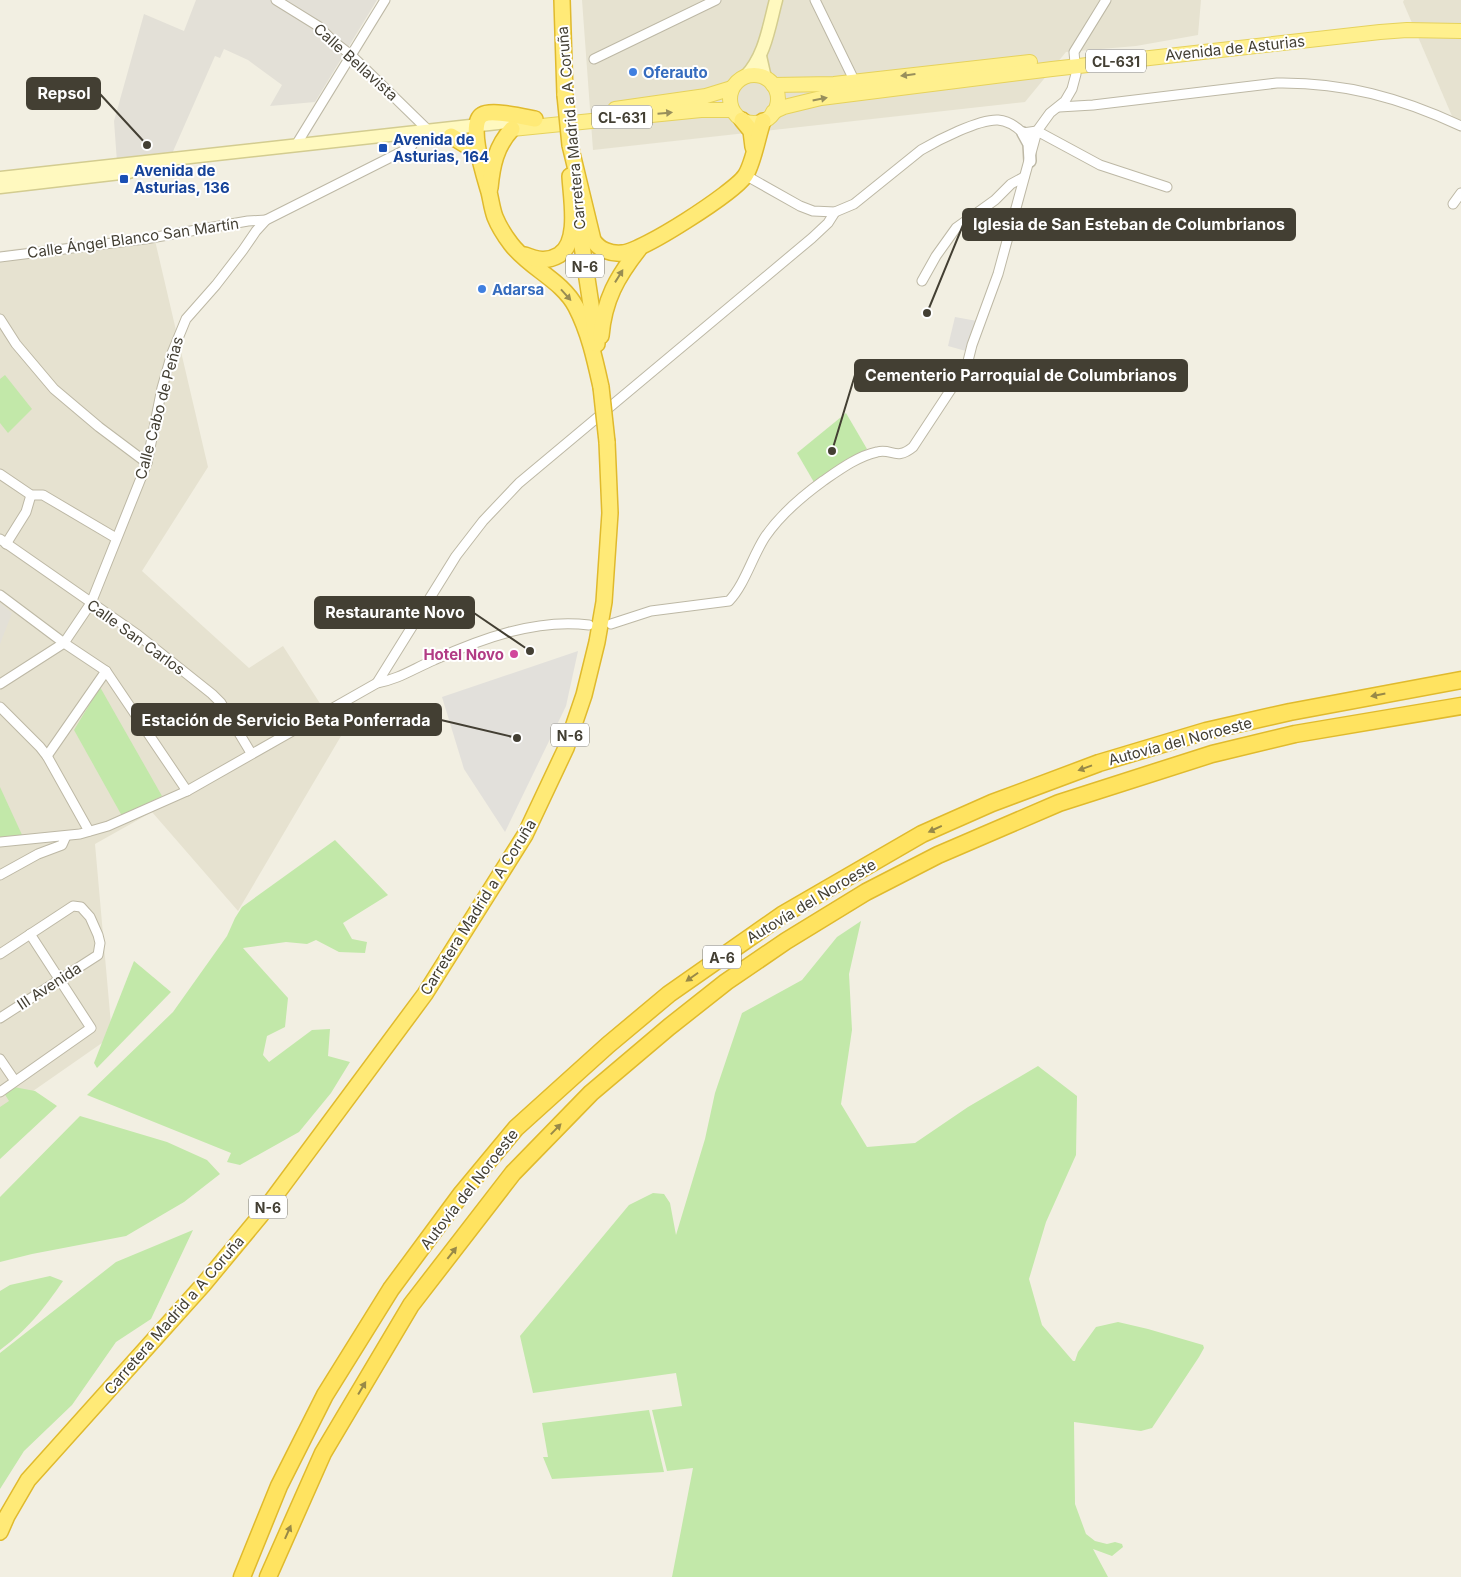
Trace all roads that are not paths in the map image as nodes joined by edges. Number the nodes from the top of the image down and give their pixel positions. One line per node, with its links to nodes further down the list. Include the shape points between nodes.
1 (276, 0): 10 (street, Calle Bellavista, via 318,26)
2 (385, 0): 10 (street)
3 (562, 0): 31 (highway, Carretera Madrid a A Coruña / N-6, bridge)
4 (716, 0): 12 (street)
5 (776, 0): 11 (main road)
6 (815, 0): 16 (street)
7 (1106, 0): 13 (street, via 1074,52)
8 (1461, 22): 13 (main road, Avenida de Asturias / CL-631, via 1410,21 1345,26)
9 (1461, 31): 13 (main road, Avenida de Asturias / CL-631, via 1380,32)
10 (351, 55): 24 (street, Calle Bellavista); 32 (street)
11 (760, 56): 14 (main road); 15 (main road)
12 (594, 58)
13 (1075, 61): 16 (main road, Avenida de Asturias / CL-631, one-way to 16); 18 (street, via 1072,89); 20 (main road, Avenida de Asturias / CL-631, one-way to 13, via 821,98)
14 (745, 77): 15 (main road, CL-631, via 755,75); 17 (main road, CL-631)
15 (769, 81): 16 (main road, Avenida de Asturias / CL-631); 20 (main road, via 777,94 777,103)
16 (855, 82)
17 (732, 88): 19 (main road, via 730,98); 21 (main road, CL-631, via 696,97)
18 (1059, 107): 22 (street, via 1302,83 1394,98); 25 (street, via 1050,113)
19 (737, 115): 20 (main road, CL-631, via 754,123); 23 (main road, CL-631, one-way to 19, via 702,110); 33 (highway, via 751,131)
20 (768, 116): 33 (highway)
21 (535, 119): 28 (highway, via 486,113 479,118)
22 (1461, 126)
23 (512, 129): 28 (main road); 30 (highway)
24 (429, 131): 28 (main road); 32 (main road)
25 (1037, 131): 26 (street); 34 (street); 39 (street, via 1100,166)
26 (1023, 132): 34 (street, via 1029,144); 43 (street, via 998,120 957,132 921,150 854,204)
27 (451, 136): 28 (highway); 29 (main road)
28 (477, 137): 30 (highway, via 483,144); 41 (highway)
29 (415, 140): 38 (main road); 44 (street, Calle Cabo de Peñas, via 411,147)
30 (501, 143): 41 (highway, via 493,166)
31 (570, 145): 45 (highway, via 589,229 596,246 623,254); 46 (highway, via 572,232 569,245 550,260); 50 (highway, Carretera Madrid a A Coruña / N-6)
32 (296, 146): 37 (main road)
33 (753, 152): 35 (highway)
34 (1030, 161): 36 (street)
35 (746, 175): 43 (street, via 800,206 814,211); 45 (highway, via 713,203)
36 (1024, 177): 48 (street, via 956,228); 58 (street, via 998,274 967,365 913,448 900,454 878,451 850,464 793,506 765,538 729,601 650,611)
37 (0, 178)
38 (0, 187)
39 (1167, 187)
40 (1461, 193): 42 (street)
41 (489, 195): 46 (highway, via 500,228)
42 (1453, 204)
43 (835, 212): 63 (street, via 812,238 512,490 456,556)
44 (266, 220): 47 (street, Calle Ángel Blanco San Martín, via 145,239); 51 (street, Calle Cabo de Peñas, via 186,319 162,388)
45 (639, 249): 50 (highway, one-way to 45, via 601,334 605,306 618,278)
46 (517, 251): 50 (highway, one-way to 50, via 576,306 595,356)
47 (0, 256)
48 (922, 281)
49 (0, 319): 51 (street, via 16,344 54,389)
50 (602, 387): 83 (highway, Carretera Madrid a A Coruña / N-6, bridge, via 610,513 604,602 584,696 566,748 525,835 425,994 261,1216 28,1480)
51 (147, 463): 54 (street, Calle Cabo de Peñas)
52 (0, 474): 53 (street)
53 (31, 495): 54 (street, via 43,495); 55 (street, via 26,512)
54 (116, 538): 57 (street, Calle Cabo de Peñas)
55 (3, 542): 57 (street, Calle San Carlos)
56 (0, 595): 60 (street)
57 (91, 603): 60 (street, Calle Cabo de Peñas); 69 (street, Calle San Carlos, via 138,635 221,703)
58 (611, 624)
59 (589, 625): 63 (street, via 566,624 512,631 474,643 395,680)
60 (64, 643): 61 (street); 64 (street, Calle Cabo de Peñas)
61 (106, 671): 70 (street); 71 (street)
62 (1461, 679): 84 (highway, Autovía del Noroeste / A-6, one-way to 84, via 1206,731 1099,763 992,803 922,834 782,915 669,994 516,1128 462,1193 403,1273 325,1395 279,1486)
63 (377, 683): 69 (street)
64 (0, 684)
65 (1461, 706): 68 (highway, Autovía del Noroeste / A-6, via 1295,734)
66 (0, 707): 70 (street)
67 (1461, 713): 68 (highway, via 1350,728)
68 (1232, 750): 85 (highway, Autovía del Noroeste / A-6, one-way to 68, via 323,1453 411,1305 513,1173 592,1093 668,1026 786,941 866,892 938,855 1059,804)
69 (251, 753): 71 (street)
70 (47, 756): 72 (street)
71 (187, 791): 72 (street, via 108,826)
72 (89, 831): 73 (street)
73 (66, 836): 74 (street); 75 (street, via 62,845 38,854)
74 (0, 842)
75 (0, 876)
76 (30, 934): 77 (street); 78 (street); 78 (street, III Avenida, via 73,906 81,907 90,917 100,943 98,954)
77 (0, 954)
78 (60, 980): 79 (street, III Avenida); 81 (street, via 91,1028)
79 (0, 1018)
80 (0, 1059): 81 (street)
81 (15, 1081): 82 (street)
82 (0, 1092)
83 (0, 1532)
84 (242, 1577)
85 (268, 1577)

